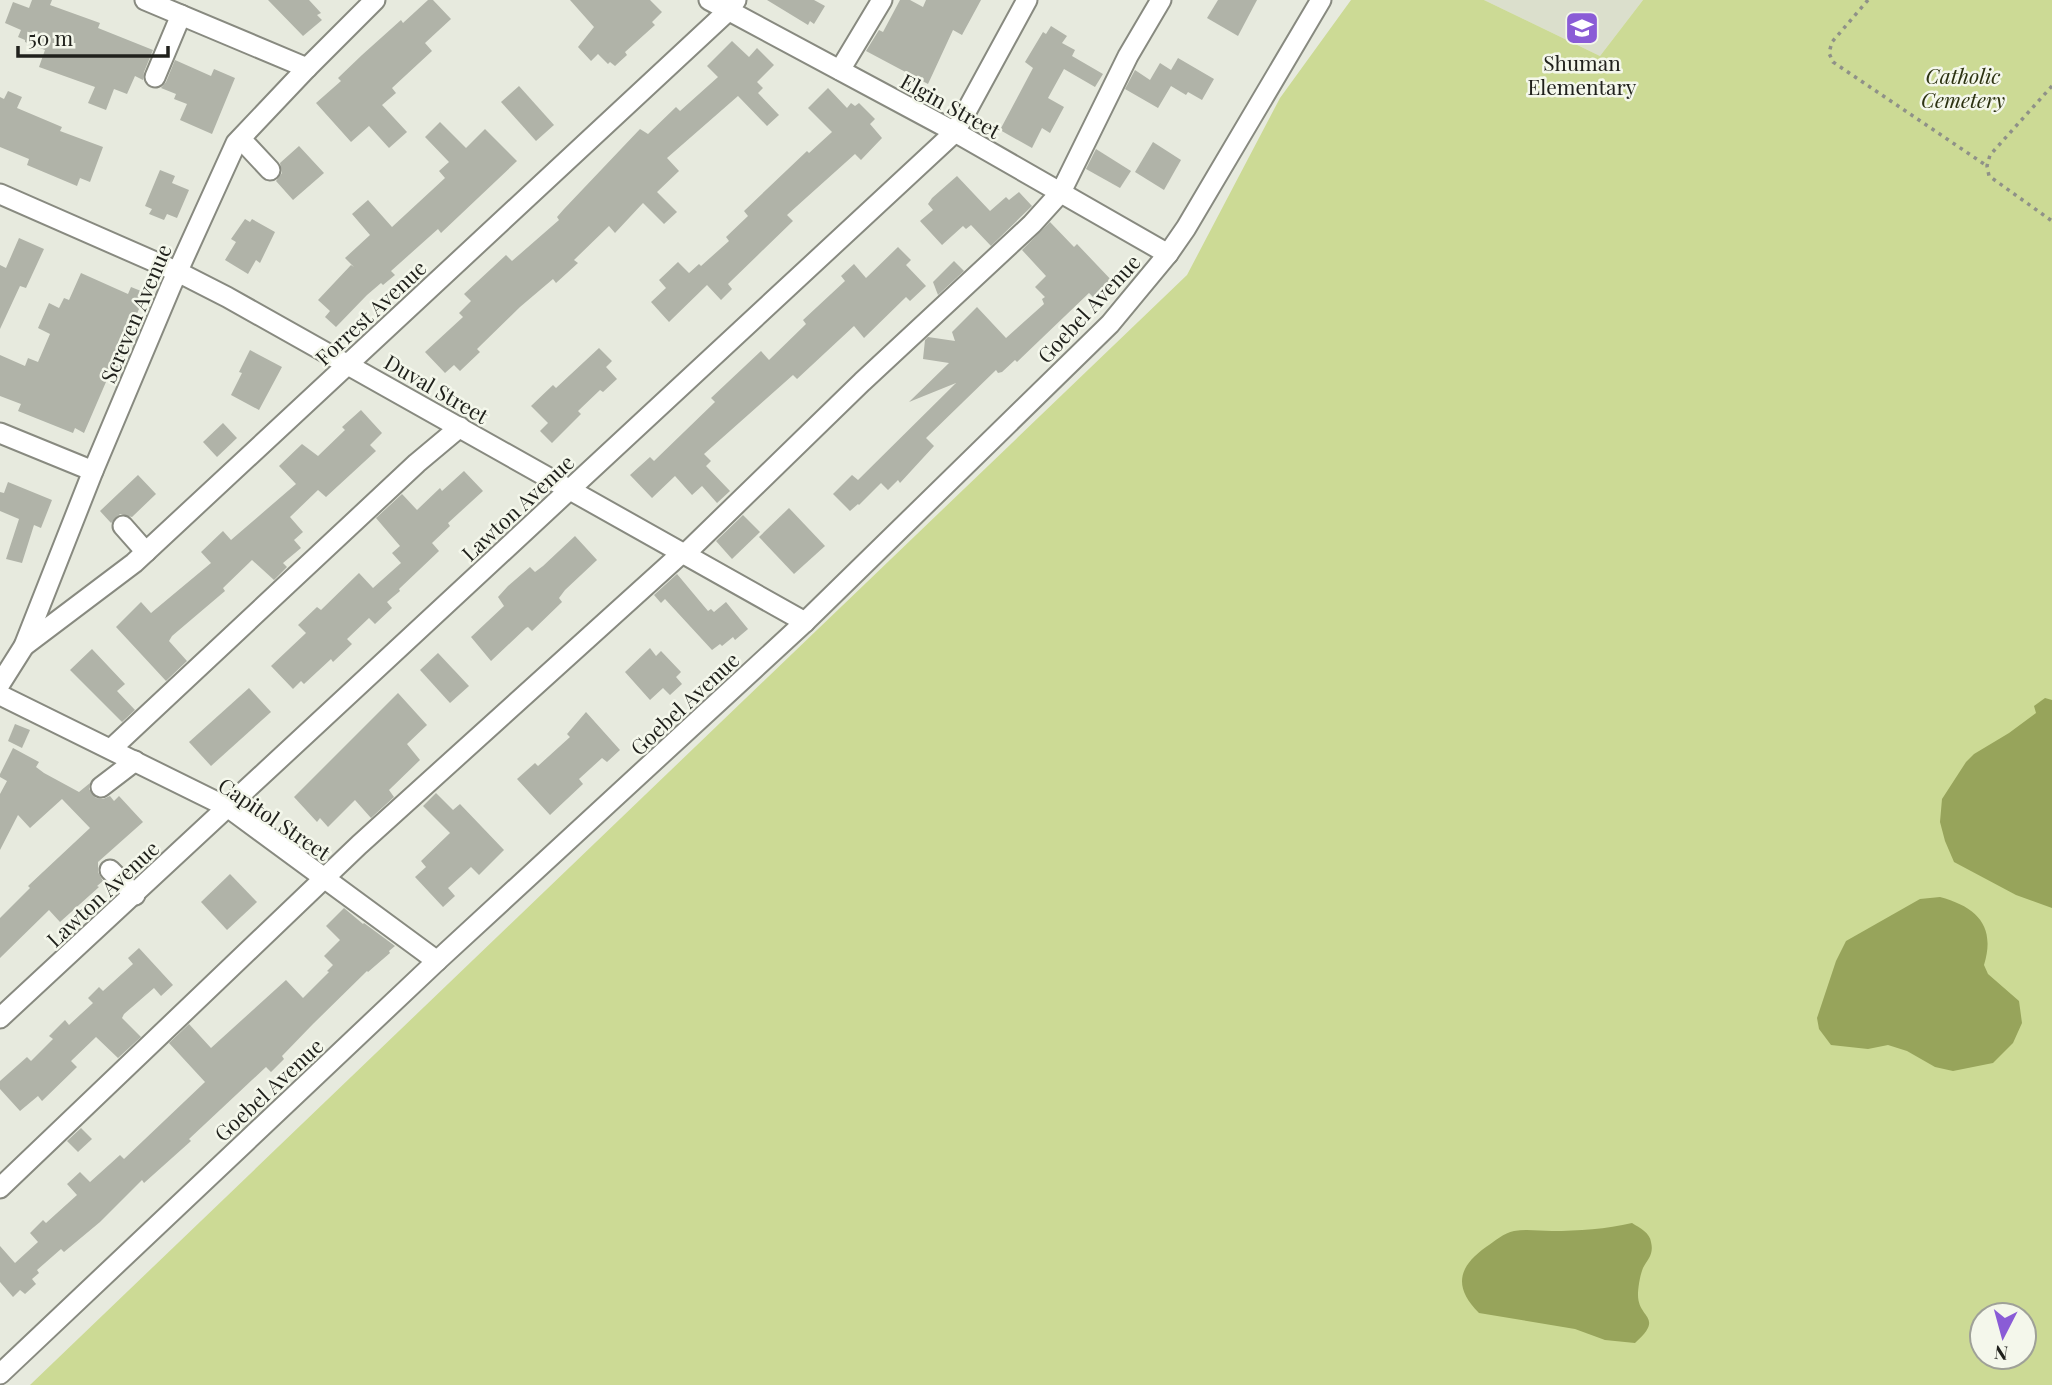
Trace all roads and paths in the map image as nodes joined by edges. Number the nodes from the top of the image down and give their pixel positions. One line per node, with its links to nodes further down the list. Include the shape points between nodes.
1 (145, 0): 10 (street)
2 (375, 0): 11 (street, Screven Avenue)
3 (709, 0): 9 (street, Elgin Street)
4 (882, 0): 12 (street)
5 (1027, 0): 15 (street, Lawton Avenue)
6 (1161, 0): 19 (street)
7 (1321, 0): 22 (street, Goebel Avenue)
8 (1868, 0): 17 (path, via 1832,42 1829,53 1833,62)
9 (732, 5): 12 (street, Elgin Street); 24 (street, Forrest Avenue)
10 (181, 15): 11 (street); 13 (street)
11 (307, 68): 16 (street, Screven Avenue)
12 (840, 70): 15 (street, Elgin Street)
13 (155, 77)
14 (2052, 86): 17 (path, via 1990,155)
15 (956, 132): 19 (street, Elgin Street); 28 (street, Lawton Avenue)
16 (240, 139): 18 (street); 23 (street, Screven Avenue)
17 (1987, 166): 21 (path, via 1989,176)
18 (270, 170)
19 (1061, 192): 22 (street, Elgin Street); 31 (street)
20 (0, 194): 23 (street, Duval Street)
21 (2052, 221)
22 (1168, 254): 32 (street, Goebel Avenue, via 1110,324)
23 (178, 272): 24 (street, Duval Street); 27 (street, Screven Avenue)
24 (348, 364): 25 (street, Duval Street); 30 (street, Forrest Avenue)
25 (460, 427): 28 (street, Duval Street); 36 (street)
26 (0, 433): 27 (street)
27 (93, 471): 33 (street, Screven Avenue)
28 (570, 489): 31 (street, Duval Street); 39 (street, Lawton Avenue)
29 (123, 526): 30 (street)
30 (146, 552): 33 (street, Forrest Avenue)
31 (683, 553): 32 (street, Duval Street); 41 (street)
32 (805, 622): 43 (street, Goebel Avenue)
33 (24, 646): 34 (street, Screven Avenue)
34 (0, 684)
35 (0, 695): 36 (street, Capitol Street)
36 (111, 749): 37 (street, Capitol Street)
37 (135, 761): 38 (street); 39 (street, Capitol Street)
38 (101, 787)
39 (229, 808): 41 (street, Capitol Street); 42 (street, Lawton Avenue)
40 (110, 870): 42 (street)
41 (325, 879): 43 (street, Capitol Street); 45 (street)
42 (135, 895): 44 (street, Lawton Avenue)
43 (437, 961): 46 (street, Goebel Avenue)
44 (0, 1018)
45 (0, 1188)
46 (0, 1374)

